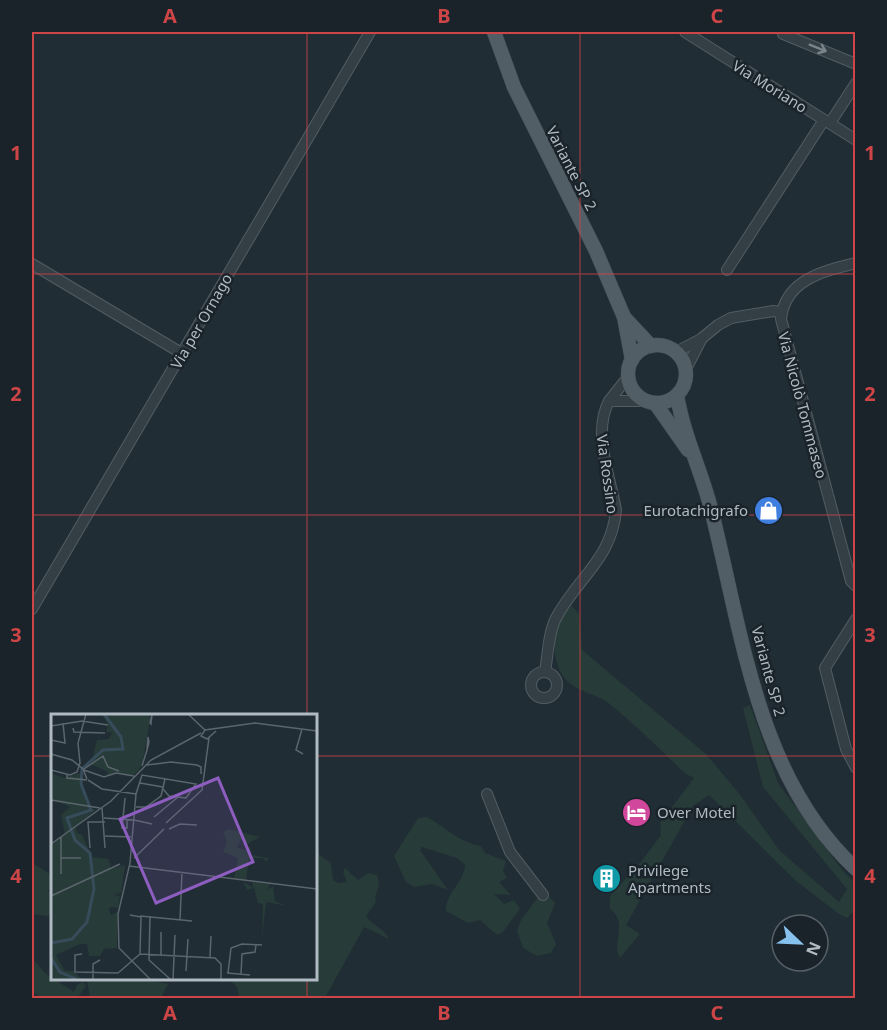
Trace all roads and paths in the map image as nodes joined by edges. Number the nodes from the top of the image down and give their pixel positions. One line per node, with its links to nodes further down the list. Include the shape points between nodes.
1 (370, 32): 17 (street, Via per Ornago)
2 (494, 32): 13 (main road, Variante SP 2, via 514,87 596,251)
3 (688, 32): 7 (street, Via Moriano)
4 (784, 32): 5 (street, one-way to 5)
5 (855, 64)
6 (855, 83): 7 (street)
7 (827, 122): 8 (street, Via Moriano); 11 (street)
8 (855, 140)
9 (855, 263): 12 (street, Via Nicolò Tommaseo, via 805,279)
10 (32, 264): 17 (street)
11 (727, 270)
12 (781, 314): 14 (street, via 773,310 731,318); 25 (street, Via Nicolò Tommaseo, via 781,328)
13 (624, 317): 15 (main road, Variante SP 2); 18 (main road, Variante SP 2)
14 (701, 339): 16 (street); 19 (street)
15 (651, 346): 16 (main road, via 664,346); 18 (main road)
16 (676, 352): 19 (main road)
17 (183, 354): 26 (street, Via per Ornago)
18 (632, 360): 20 (main road, Variante SP 2)
19 (686, 369): 21 (main road, via 685,383)
20 (628, 377): 22 (street, Via Rossino); 23 (main road, Variante SP 2, via 632,388)
21 (677, 395): 23 (main road, via 671,400); 24 (main road, Variante SP 2)
22 (609, 401): 23 (street); 28 (street, Via Rossino, via 602,430 616,510 608,547 557,617)
23 (650, 402): 24 (main road, Variante SP 2)
24 (696, 462): 31 (main road, Variante SP 2, via 772,741 806,809)
25 (855, 586)
26 (32, 609)
27 (855, 619): 29 (street, via 825,668 846,749)
28 (545, 672)
29 (855, 768)
30 (487, 794): 32 (street, via 510,852)
31 (855, 869)
32 (543, 895)

